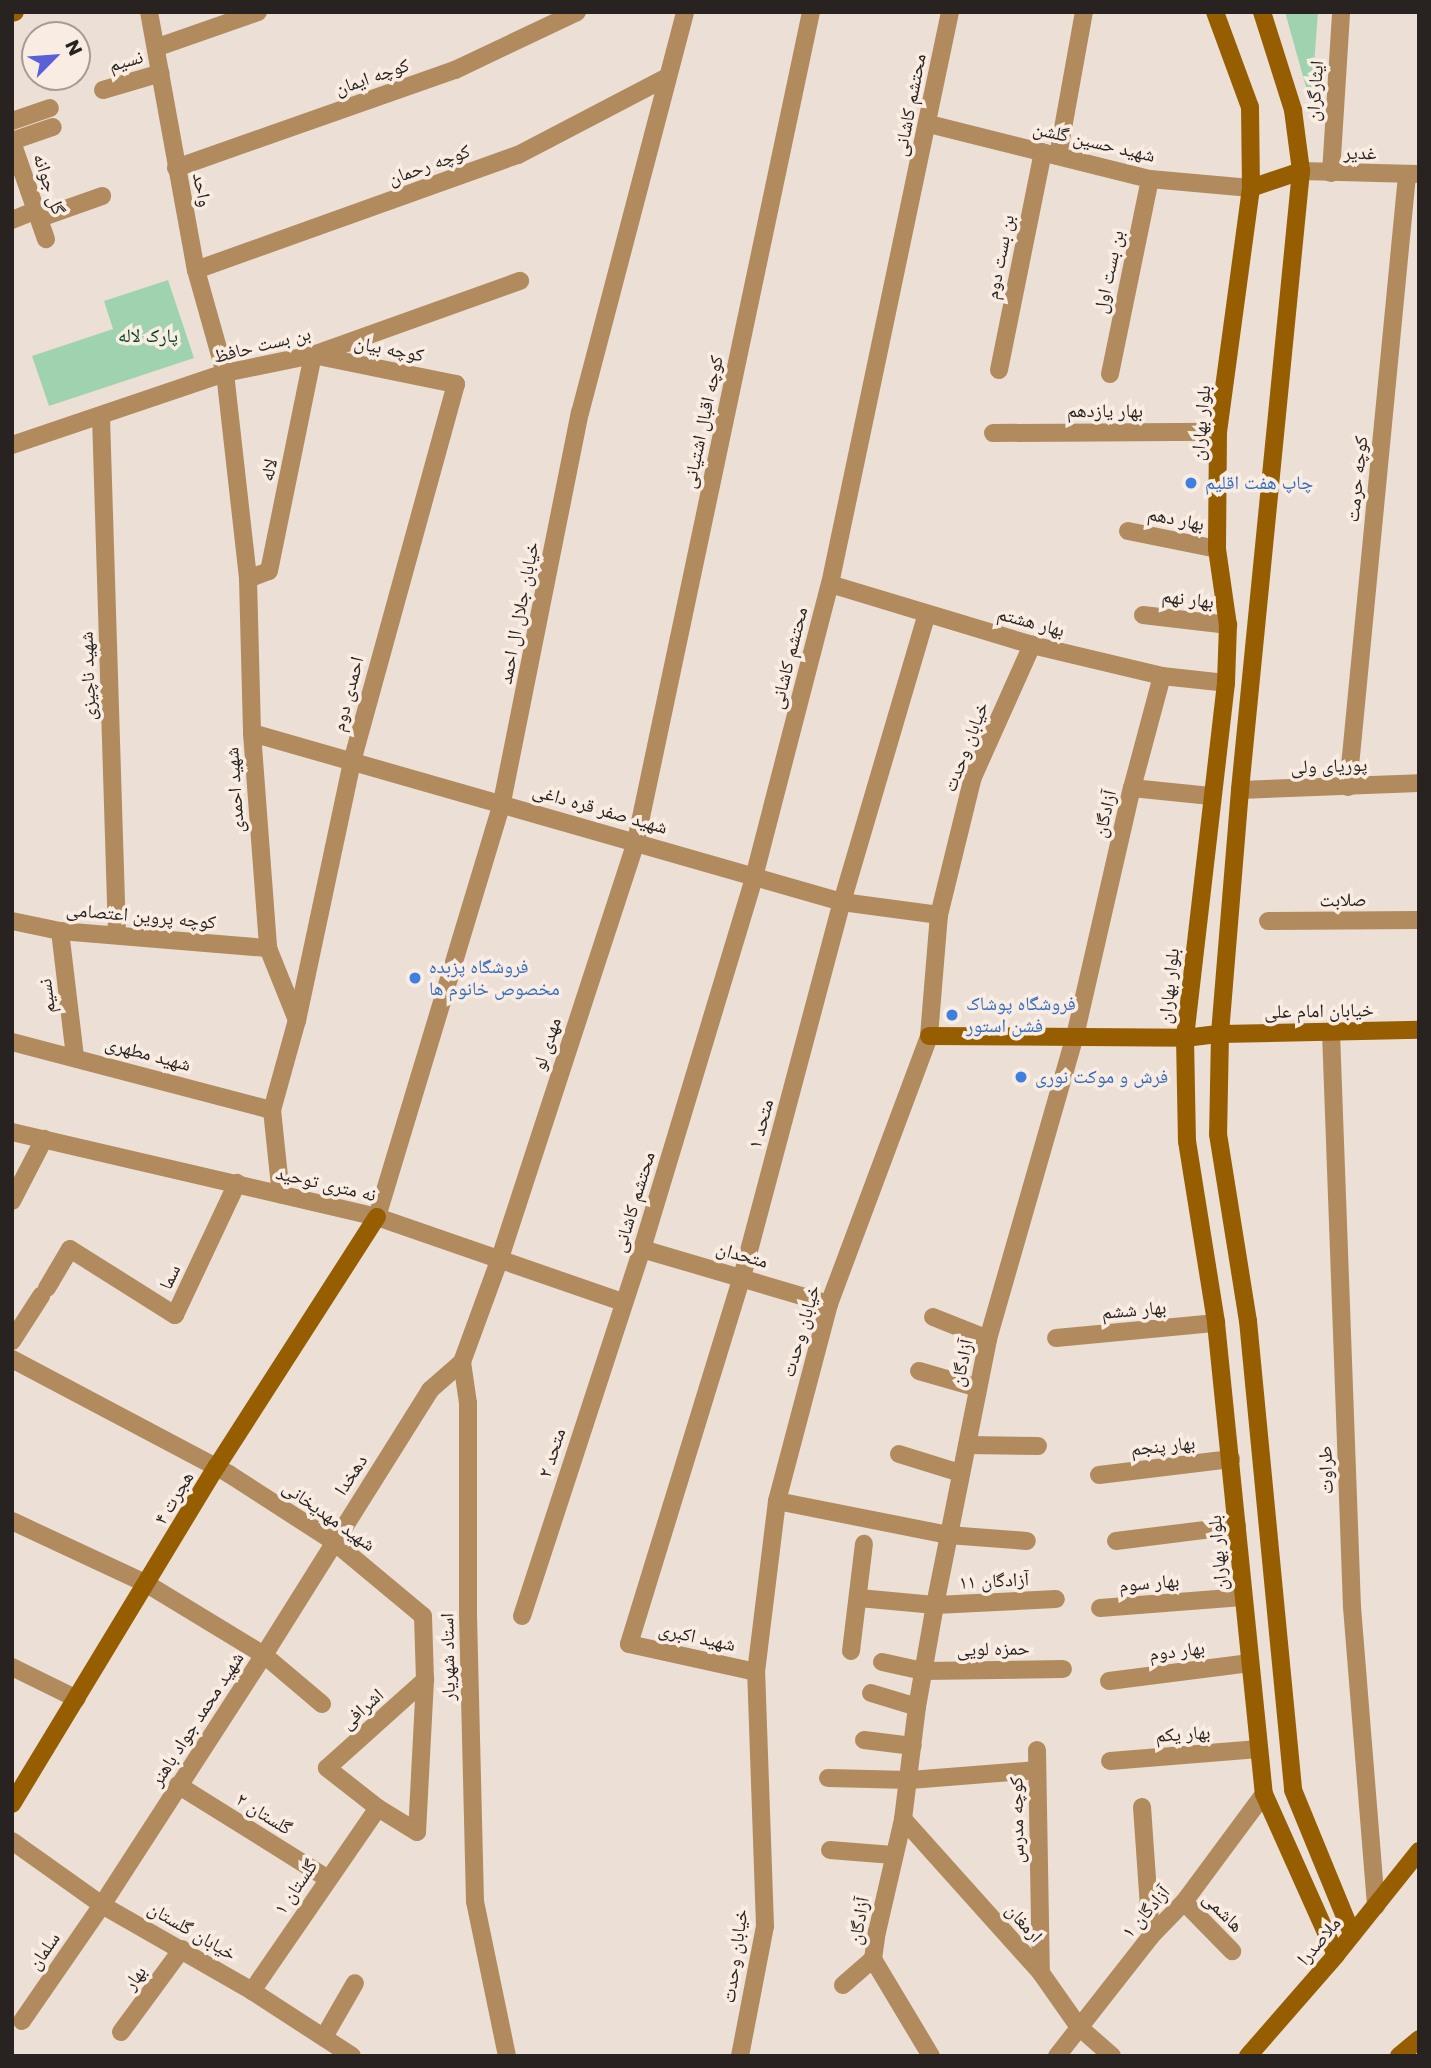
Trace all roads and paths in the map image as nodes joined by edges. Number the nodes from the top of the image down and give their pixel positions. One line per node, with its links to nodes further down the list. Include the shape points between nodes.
1 (149, 12): 11 (street, واحد)
2 (258, 12): 11 (street)
3 (577, 12): 21 (street, کوچه ایمان, via 455,70)
4 (685, 12): 13 (street, خیابان جلال ال احمد)
5 (811, 12): 61 (street, کوچه اقبال اشتیانی)
6 (950, 12): 17 (street, محتشم کاشانی)
7 (1084, 12): 20 (street, بن بست دوم)
8 (1215, 12): 27 (street, بلوار بهاران, via 1250,107)
9 (1262, 12): 23 (street, via 1293,110)
10 (1341, 12): 24 (street, ایثارگران)
11 (158, 47): 12 (street, واحد)
12 (161, 73): 14 (street, نسیم); 21 (street, واحد)
13 (667, 77): 32 (street, کوچه رحمان, via 519,155); 60 (street, خیابان جلال ال احمد, via 580,414)
14 (103, 90)
15 (50, 108): 16 (street)
16 (12, 121)
17 (929, 124): 20 (street, شهید حسین گلشن); 46 (street, محتشم کاشانی)
18 (53, 127): 19 (street)
19 (12, 142): 22 (street, گل جوانه)
20 (1051, 154): 26 (street, شهید حسین گلشن); 35 (street, بن بست دوم)
21 (176, 168): 32 (street, واحد)
22 (17, 169): 29 (street, گل جوانه)
23 (1301, 171): 24 (street, غدیر); 27 (street); 58 (street)
24 (1331, 173): 25 (street, غدیر)
25 (1413, 174): 56 (street, کوچه حرمت)
26 (1150, 178): 27 (street, شهید حسین گلشن); 37 (street, بن بست اول)
27 (1251, 188): 40 (street, بلوار بهاران)
28 (102, 196): 29 (street)
29 (38, 214): 30 (street); 31 (street, گل جوانه)
30 (12, 220)
31 (46, 239)
32 (196, 270): 36 (street, واحد)
33 (520, 281): 34 (street, بن بست حافظ)
34 (313, 355): 36 (street, بن بست حافظ); 38 (street, کوچه بیان); 45 (street, لاله, via 270,571)
35 (999, 370)
36 (225, 373): 39 (street, بن بست حافظ); 45 (street, شهید احمدی)
37 (1110, 374)
38 (456, 384): 54 (street, احمدی دوم)
39 (102, 417): 42 (street, بن بست حافظ); 69 (street, شهید ناچیزی)
40 (1218, 432): 41 (street, بهار یازدهم); 44 (street, بلوار بهاران)
41 (993, 433)
42 (12, 445)
43 (1128, 531): 44 (street, بهار دهم)
44 (1217, 549): 49 (street, بلوار بهاران)
45 (248, 579): 53 (street, شهید احمدی)
46 (830, 584): 47 (street, بهار هشتم); 62 (street, محتشم کاشانی)
47 (927, 614): 50 (street, بهار هشتم); 63 (street, متحد ۱)
48 (1143, 615): 49 (street, بهار نهم)
49 (1228, 625): 52 (street, بلوار بهاران)
50 (1032, 645): 51 (street, بهار هشتم); 64 (street, خیابان وحدت, via 973,777)
51 (1162, 676): 52 (street, بهار هشتم); 57 (street, آزادگان)
52 (1226, 684): 59 (street, بلوار بهاران)
53 (252, 733): 54 (street, شهید صفر قره داغی); 70 (street, شهید احمدی)
54 (352, 762): 60 (street, شهید صفر قره داغی); 71 (street, احمدی دوم)
55 (1419, 783): 56 (street, پوریای ولی)
56 (1348, 788): 58 (street, پوریای ولی)
57 (1132, 789): 59 (street); 76 (street, آزادگان)
58 (1240, 790): 74 (street)
59 (1211, 796): 77 (street, بلوار بهاران)
60 (502, 802): 61 (street, شهید صفر قره داغی); 86 (street, خیابان جلال ال احمد)
61 (636, 841): 62 (street, شهید صفر قره داغی); 88 (street, مهدی لو)
62 (754, 877): 63 (street, شهید صفر قره داغی); 87 (street, محتشم کاشانی)
63 (842, 902): 64 (street, شهید صفر قره داغی); 89 (street, متحد ۱)
64 (939, 915): 75 (street, خیابان وحدت)
65 (1419, 920): 67 (street, صلابت)
66 (12, 921): 68 (street, کوچه پروین اعتصامی)
67 (1268, 921)
68 (61, 932): 69 (street, کوچه پروین اعتصامی); 79 (street, نسیم)
69 (117, 934): 70 (street, کوچه پروین اعتصامی)
70 (268, 948): 71 (street, شهید احمدی)
71 (297, 1020): 80 (street)
72 (1419, 1030): 73 (street, خیابان امام علی)
73 (1331, 1032): 74 (street, خیابان امام علی); 159 (street, طراوت, via 1352,1607)
74 (1220, 1034): 77 (street, خیابان امام علی); 160 (street, via 1218,1134 1248,1321 1293,1790)
75 (929, 1035): 76 (street, خیابان امام علی); 91 (street, خیابان وحدت)
76 (1076, 1036): 77 (street, خیابان امام علی); 95 (street, آزادگان)
77 (1185, 1038): 93 (street, بلوار بهاران, via 1187,1141)
78 (12, 1042): 79 (street, شهید مطهری)
79 (75, 1056): 80 (street, شهید مطهری)
80 (272, 1110): 84 (street)
81 (12, 1132): 82 (street, نه متری توحید)
82 (44, 1139): 83 (street, نه متری توحید); 85 (street)
83 (237, 1183): 84 (street, نه متری توحید); 96 (street, سما, via 175,1315 70,1249)
84 (281, 1195): 86 (street, نه متری توحید)
85 (12, 1201)
86 (377, 1217): 88 (street, نه متری توحید); 105 (street, هجرت ۴)
87 (642, 1249): 89 (street, متحدان); 90 (street, محتشم کاشانی)
88 (499, 1261): 90 (street, نه متری توحید); 98 (street, استاد شهریار)
89 (742, 1277): 91 (street, متحدان); 123 (street, متحد ۱)
90 (622, 1302): 122 (street, متحد ۲)
91 (829, 1304): 108 (street, خیابان وحدت)
92 (933, 1317): 95 (street)
93 (1216, 1323): 94 (street, بهار ششم); 104 (street, بلوار بهاران)
94 (1056, 1338)
95 (988, 1339): 100 (street, آزادگان)
96 (12, 1341)
97 (12, 1359): 105 (street, شهید مهدیخانی)
98 (462, 1362): 112 (street, دهخدا, via 430,1390); 176 (street, استاد شهریار, via 468,1403 475,1902)
99 (919, 1371): 100 (street)
100 (978, 1388): 101 (street, آزادگان)
101 (967, 1444): 102 (street); 106 (street, آزادگان)
102 (1038, 1446)
103 (899, 1454): 106 (street)
104 (1231, 1460): 107 (street, بهار پنجم); 110 (street, بلوار بهاران)
105 (217, 1466): 112 (street, شهید مهدیخانی); 116 (street, هجرت ۴)
106 (960, 1473): 111 (street, آزادگان)
107 (1099, 1475)
108 (777, 1501): 111 (street); 131 (street, خیابان وحدت)
109 (12, 1521): 116 (street, شهید محمد جواد باهنر)
110 (1237, 1526): 114 (street); 117 (street, بلوار بهاران)
111 (948, 1535): 113 (street); 120 (street, آزادگان)
112 (333, 1541): 125 (street, دهخدا); 132 (street, شهید مهدیخانی, via 423,1616)
113 (1027, 1541)
114 (1116, 1541)
115 (864, 1544): 118 (street)
116 (147, 1584): 125 (street, شهید محمد جواد باهنر); 135 (street, هجرت ۴)
117 (1243, 1597): 121 (street, بهار سوم); 127 (street, بلوار بهاران)
118 (859, 1598): 120 (street, آزادگان ۱۱); 124 (street)
119 (1056, 1598): 120 (street, آزادگان ۱۱)
120 (935, 1605): 130 (street, آزادگان)
121 (1100, 1608)
122 (522, 1616)
123 (629, 1644): 131 (street, شهید اکبری)
124 (851, 1651)
125 (264, 1655): 136 (street); 146 (street, شهید محمد جواد باهنر)
126 (882, 1662): 130 (street, حمزه لویی)
127 (1250, 1663): 133 (street, بهار دوم); 140 (street, بلوار بهاران)
128 (12, 1667): 135 (street)
129 (1063, 1670): 130 (street, حمزه لویی)
130 (923, 1671): 137 (street, آزادگان)
131 (756, 1672): 177 (street, خیابان وحدت, via 765,1926)
132 (425, 1680): 150 (street, اشرافی, via 327,1768); 150 (street, شهید مهدیخانی, via 417,1832)
133 (1109, 1681)
134 (871, 1693): 137 (street)
135 (77, 1699): 148 (street, هجرت ۴)
136 (322, 1704)
137 (917, 1706): 139 (street, آزادگان)
138 (864, 1740): 139 (street)
139 (912, 1746): 145 (street, آزادگان)
140 (1259, 1749): 142 (street, بهار یکم); 147 (street, بلوار بهاران)
141 (1037, 1750): 143 (street, کوچه مدرس)
142 (1110, 1760)
143 (1037, 1770): 145 (street); 166 (street, کوچه مدرس)
144 (828, 1778): 145 (street)
145 (910, 1780): 151 (street, آزادگان)
146 (178, 1786): 156 (street, گلستان ۲); 158 (street, شهید محمد جواد باهنر)
147 (1264, 1794): 157 (street, آزادگان ۱); 164 (street, بلوار بهاران)
148 (12, 1804)
149 (1142, 1807): 161 (street)
150 (378, 1808): 156 (street, گلستان ۱)
151 (903, 1819): 155 (street, آزادگان); 166 (street, ارمغان)
152 (12, 1841): 158 (street, خیابان گلستان)
153 (830, 1850): 155 (street)
154 (1419, 1851): 159 (street, ملاصدرا)
155 (892, 1855): 165 (street, آزادگان)
156 (327, 1878): 169 (street, گلستان ۱)
157 (1184, 1902): 161 (street, آزادگان ۱); 163 (street, هاشمی)
158 (102, 1905): 162 (street, خیابان گلستان); 170 (street, سلمان)
159 (1376, 1906): 160 (street, ملاصدرا)
160 (1352, 1934): 164 (street, ملاصدرا)
161 (1151, 1936): 171 (street, آزادگان ۱)
162 (182, 1949): 169 (street, خیابان گلستان); 172 (street, بهار)
163 (1232, 1951)
164 (1336, 1955): 181 (street, ملاصدرا)
165 (873, 1959): 168 (street); 178 (street, آزادگان)
166 (1041, 1973): 171 (street, ارمغان)
167 (355, 1983): 173 (street)
168 (843, 1985)
169 (252, 1991): 173 (street, خیابان گلستان)
170 (22, 2021)
171 (1080, 2027): 179 (street, آزادگان ۱); 180 (street, ارمغان)
172 (121, 2032)
173 (324, 2038): 175 (street, خیابان گلستان)
174 (1419, 2039): 182 (street)
175 (352, 2056)
176 (507, 2056)
177 (740, 2056)
178 (931, 2056)
179 (1057, 2056)
180 (1112, 2056)
181 (1248, 2056)
182 (1399, 2056)

